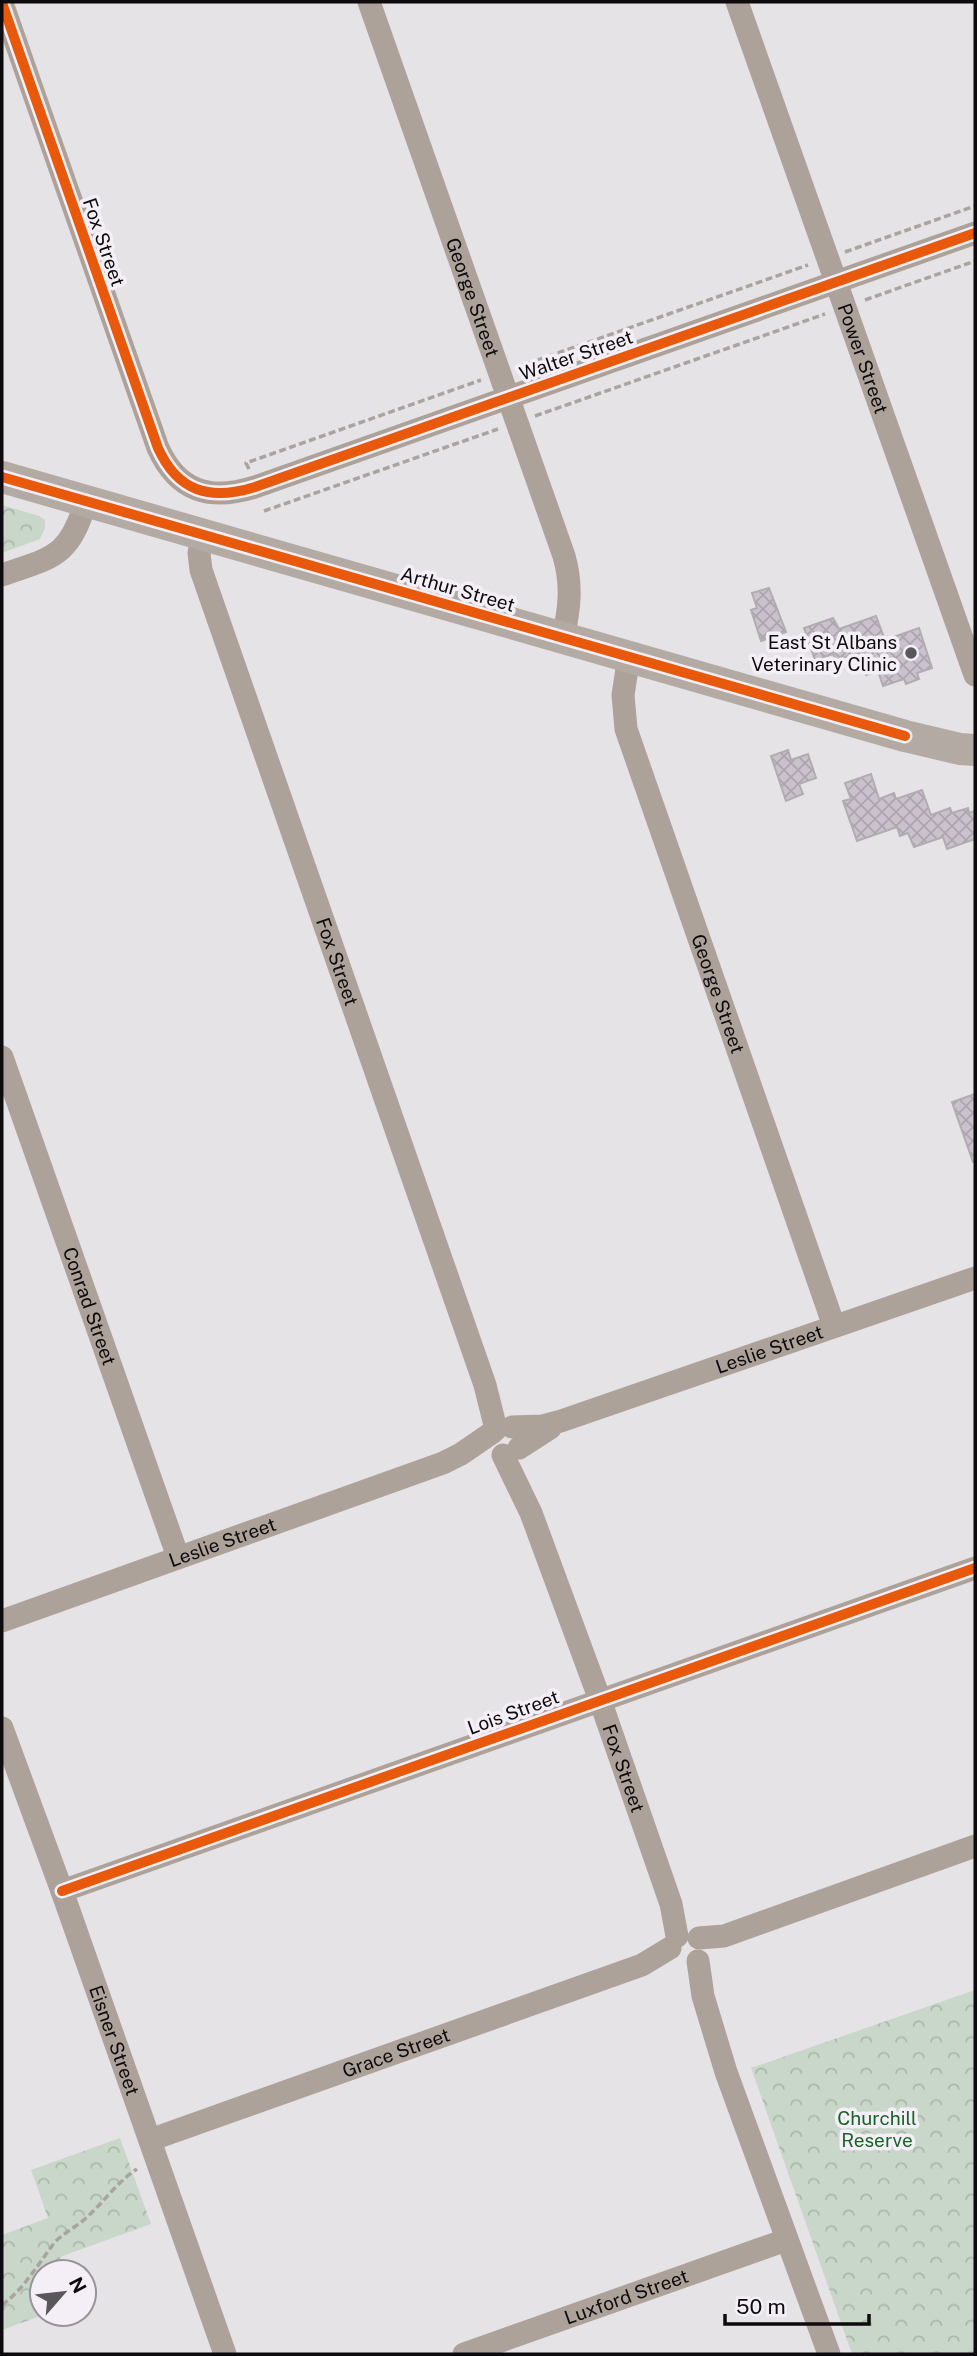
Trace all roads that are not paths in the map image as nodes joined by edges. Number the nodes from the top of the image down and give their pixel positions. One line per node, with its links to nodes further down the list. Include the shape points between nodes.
1 (369, 2): 6 (street, George Street)
2 (737, 2): 5 (street, Power Street)
3 (2, 3): 8 (street, Fox Street, via 158,448 169,469)
4 (975, 233): 5 (street, Walter Street)
5 (835, 282): 6 (street, Walter Street); 14 (street, Power Street)
6 (509, 397): 8 (street, Walter Street, via 255,487 220,494); 12 (street, George Street, via 569,575 569,613)
7 (2, 477): 9 (street, Arthur Street)
8 (186, 485)
9 (86, 501): 10 (street, Arthur Street); 11 (street, via 75,533 60,551)
10 (202, 535): 12 (street, Arthur Street); 23 (street, Fox Street, via 201,570)
11 (2, 575)
12 (563, 637): 13 (street, Arthur Street)
13 (629, 656): 16 (street, Arthur Street); 22 (street, George Street, via 623,695 626,729)
14 (975, 675)
15 (975, 727): 17 (street, via 960,740)
16 (905, 736): 17 (street, Arthur Street); 19 (street, Arthur Street, via 934,754)
17 (943, 744): 18 (street, Arthur Street)
18 (975, 750)
19 (975, 769)
20 (2, 1057): 24 (street, Conrad Street)
21 (975, 1278): 22 (street, Leslie Street)
22 (834, 1326): 23 (street, Leslie Street)
23 (506, 1440): 24 (street, Leslie Street); 27 (street, Fox Street)
24 (178, 1557): 26 (street, Leslie Street)
25 (975, 1568): 27 (street, Lois Street)
26 (2, 1621)
27 (600, 1700): 30 (street, Lois Street); 31 (street, Fox Street)
28 (2, 1728): 30 (street, Eisner Street)
29 (975, 1846): 31 (street, Grace Street)
30 (62, 1891): 32 (street, Eisner Street)
31 (687, 1949): 32 (street, Grace Street); 33 (street, Fox Street)
32 (150, 2140): 34 (street, Eisner Street)
33 (786, 2240): 35 (street, Luxford Street); 36 (street, Fox Street)
34 (225, 2354)
35 (464, 2354)
36 (829, 2354)

